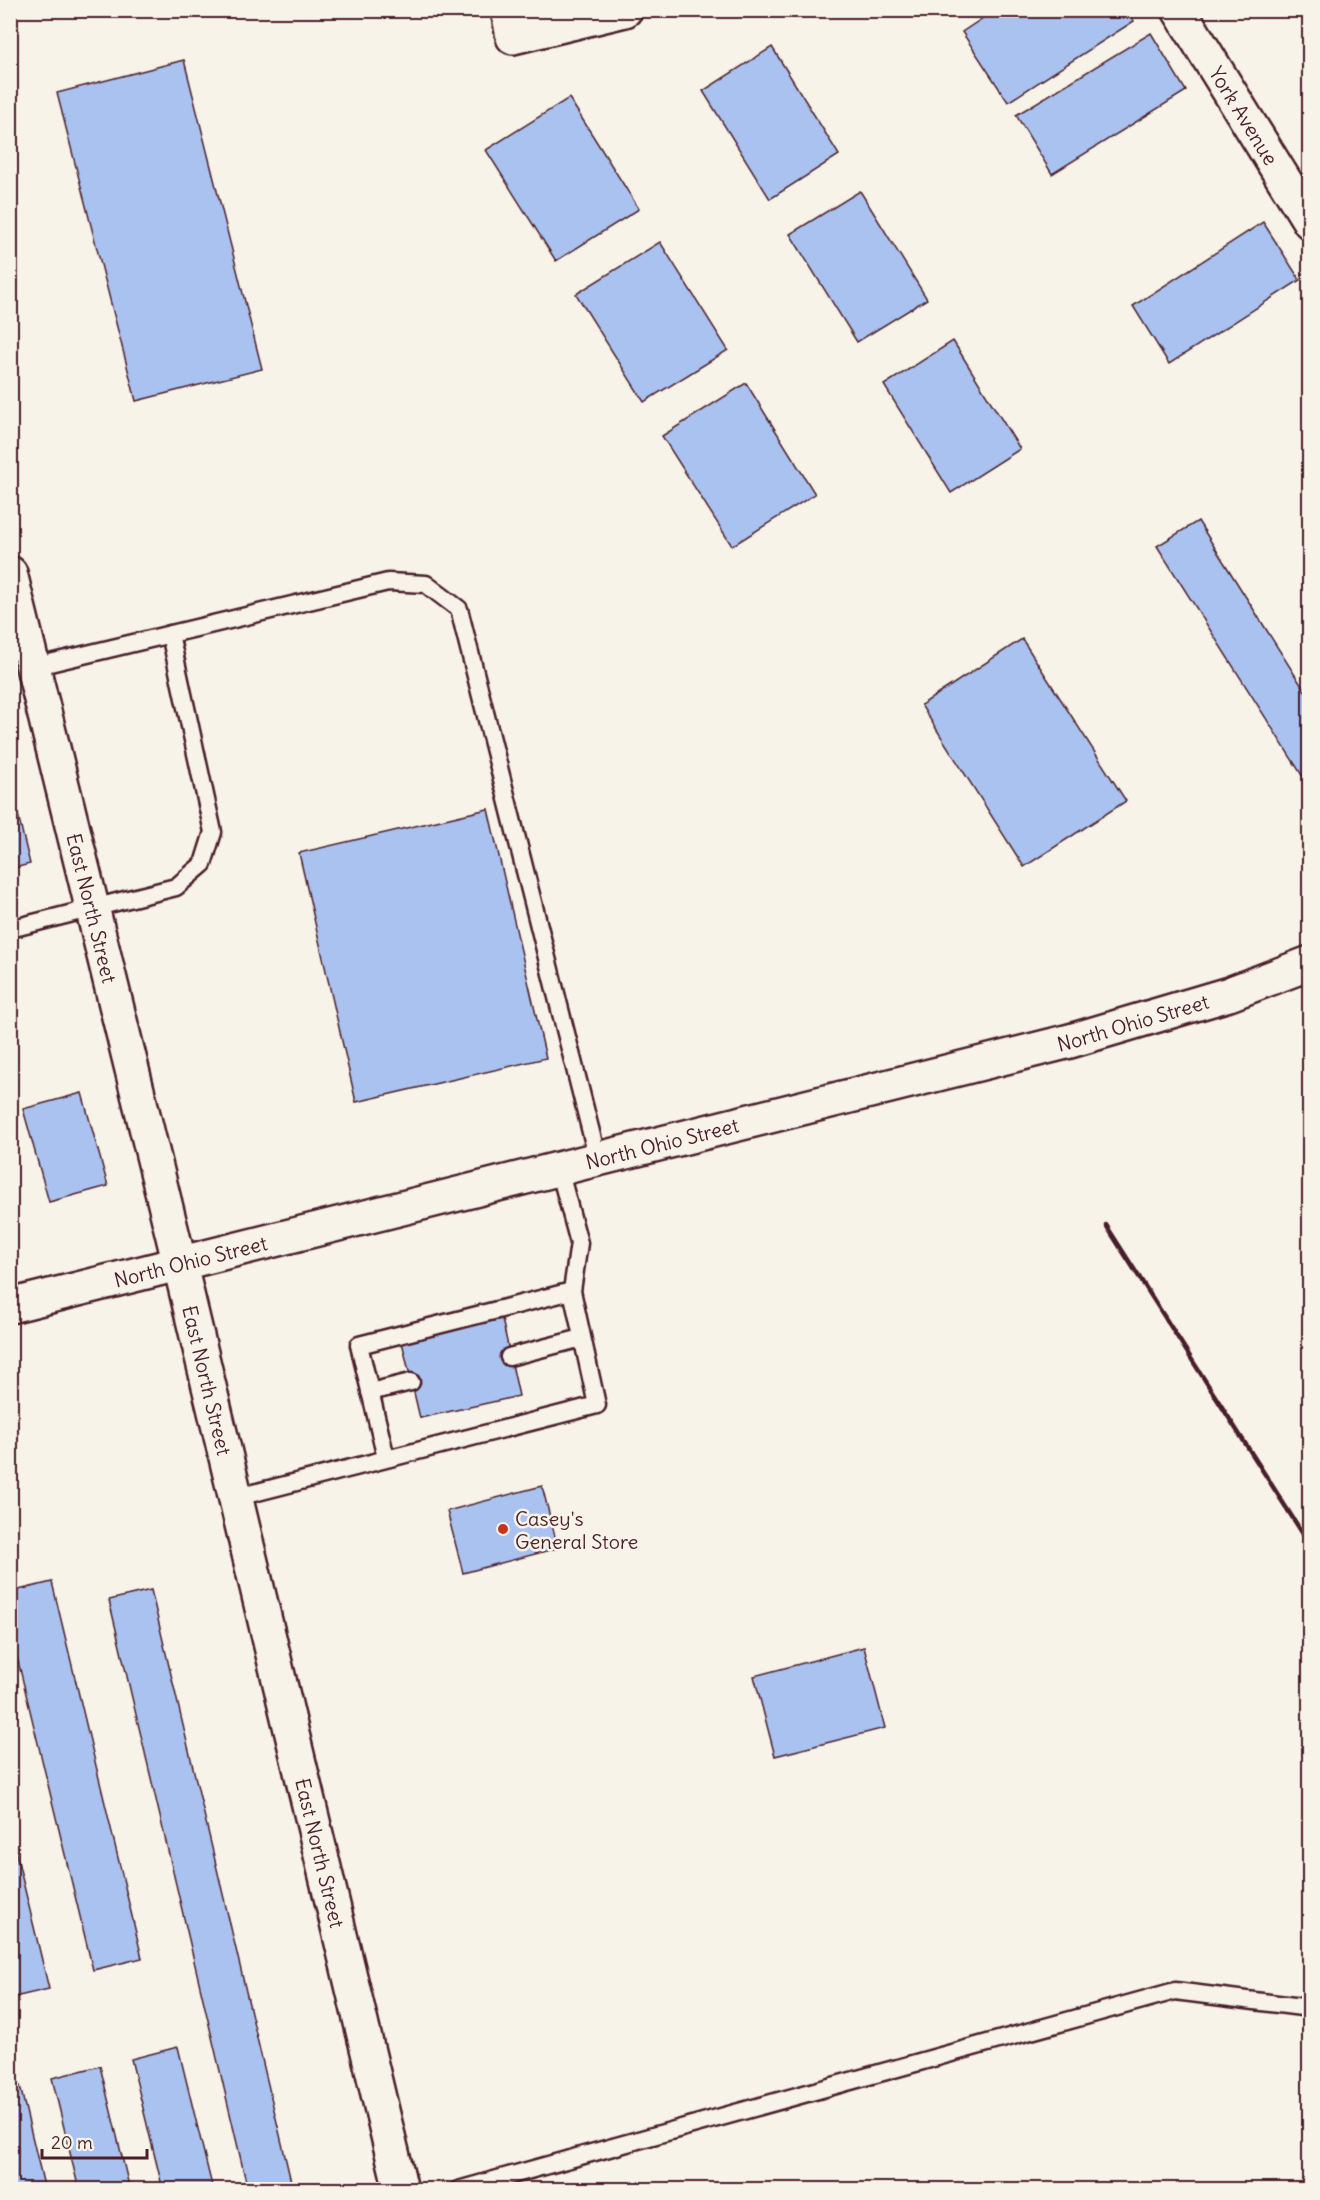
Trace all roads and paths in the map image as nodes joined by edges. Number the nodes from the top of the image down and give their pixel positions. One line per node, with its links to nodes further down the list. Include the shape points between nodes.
1 (625, 10): 3 (street)
2 (1179, 10): 4 (street, York Avenue)
3 (511, 24)
4 (1310, 222)
5 (10, 573): 7 (street, East North Street)
6 (170, 634): 7 (lane); 8 (lane, via 213,832 203,864 176,887); 11 (lane, via 388,582 426,584 459,609)
7 (33, 667): 8 (street, East North Street)
8 (93, 909): 9 (lane); 13 (street, East North Street)
9 (10, 929)
10 (1310, 963): 11 (street, North Ohio Street, via 1229,994 1070,1041)
11 (598, 1160): 12 (street, North Ohio Street)
12 (559, 1169): 13 (street, North Ohio Street); 14 (lane, via 579,1243)
13 (180, 1264): 15 (street, North Ohio Street); 21 (street, East North Street)
14 (572, 1291): 16 (lane); 19 (lane, via 359,1345)
15 (10, 1306)
16 (582, 1338): 17 (lane); 20 (lane, via 597,1405)
17 (509, 1358)
18 (411, 1382): 19 (lane)
19 (370, 1392): 20 (lane)
20 (386, 1458): 21 (lane)
21 (234, 1498): 23 (street, East North Street)
22 (1310, 2008): 24 (lane, via 1176,1992)
23 (401, 2190)
24 (458, 2190)

